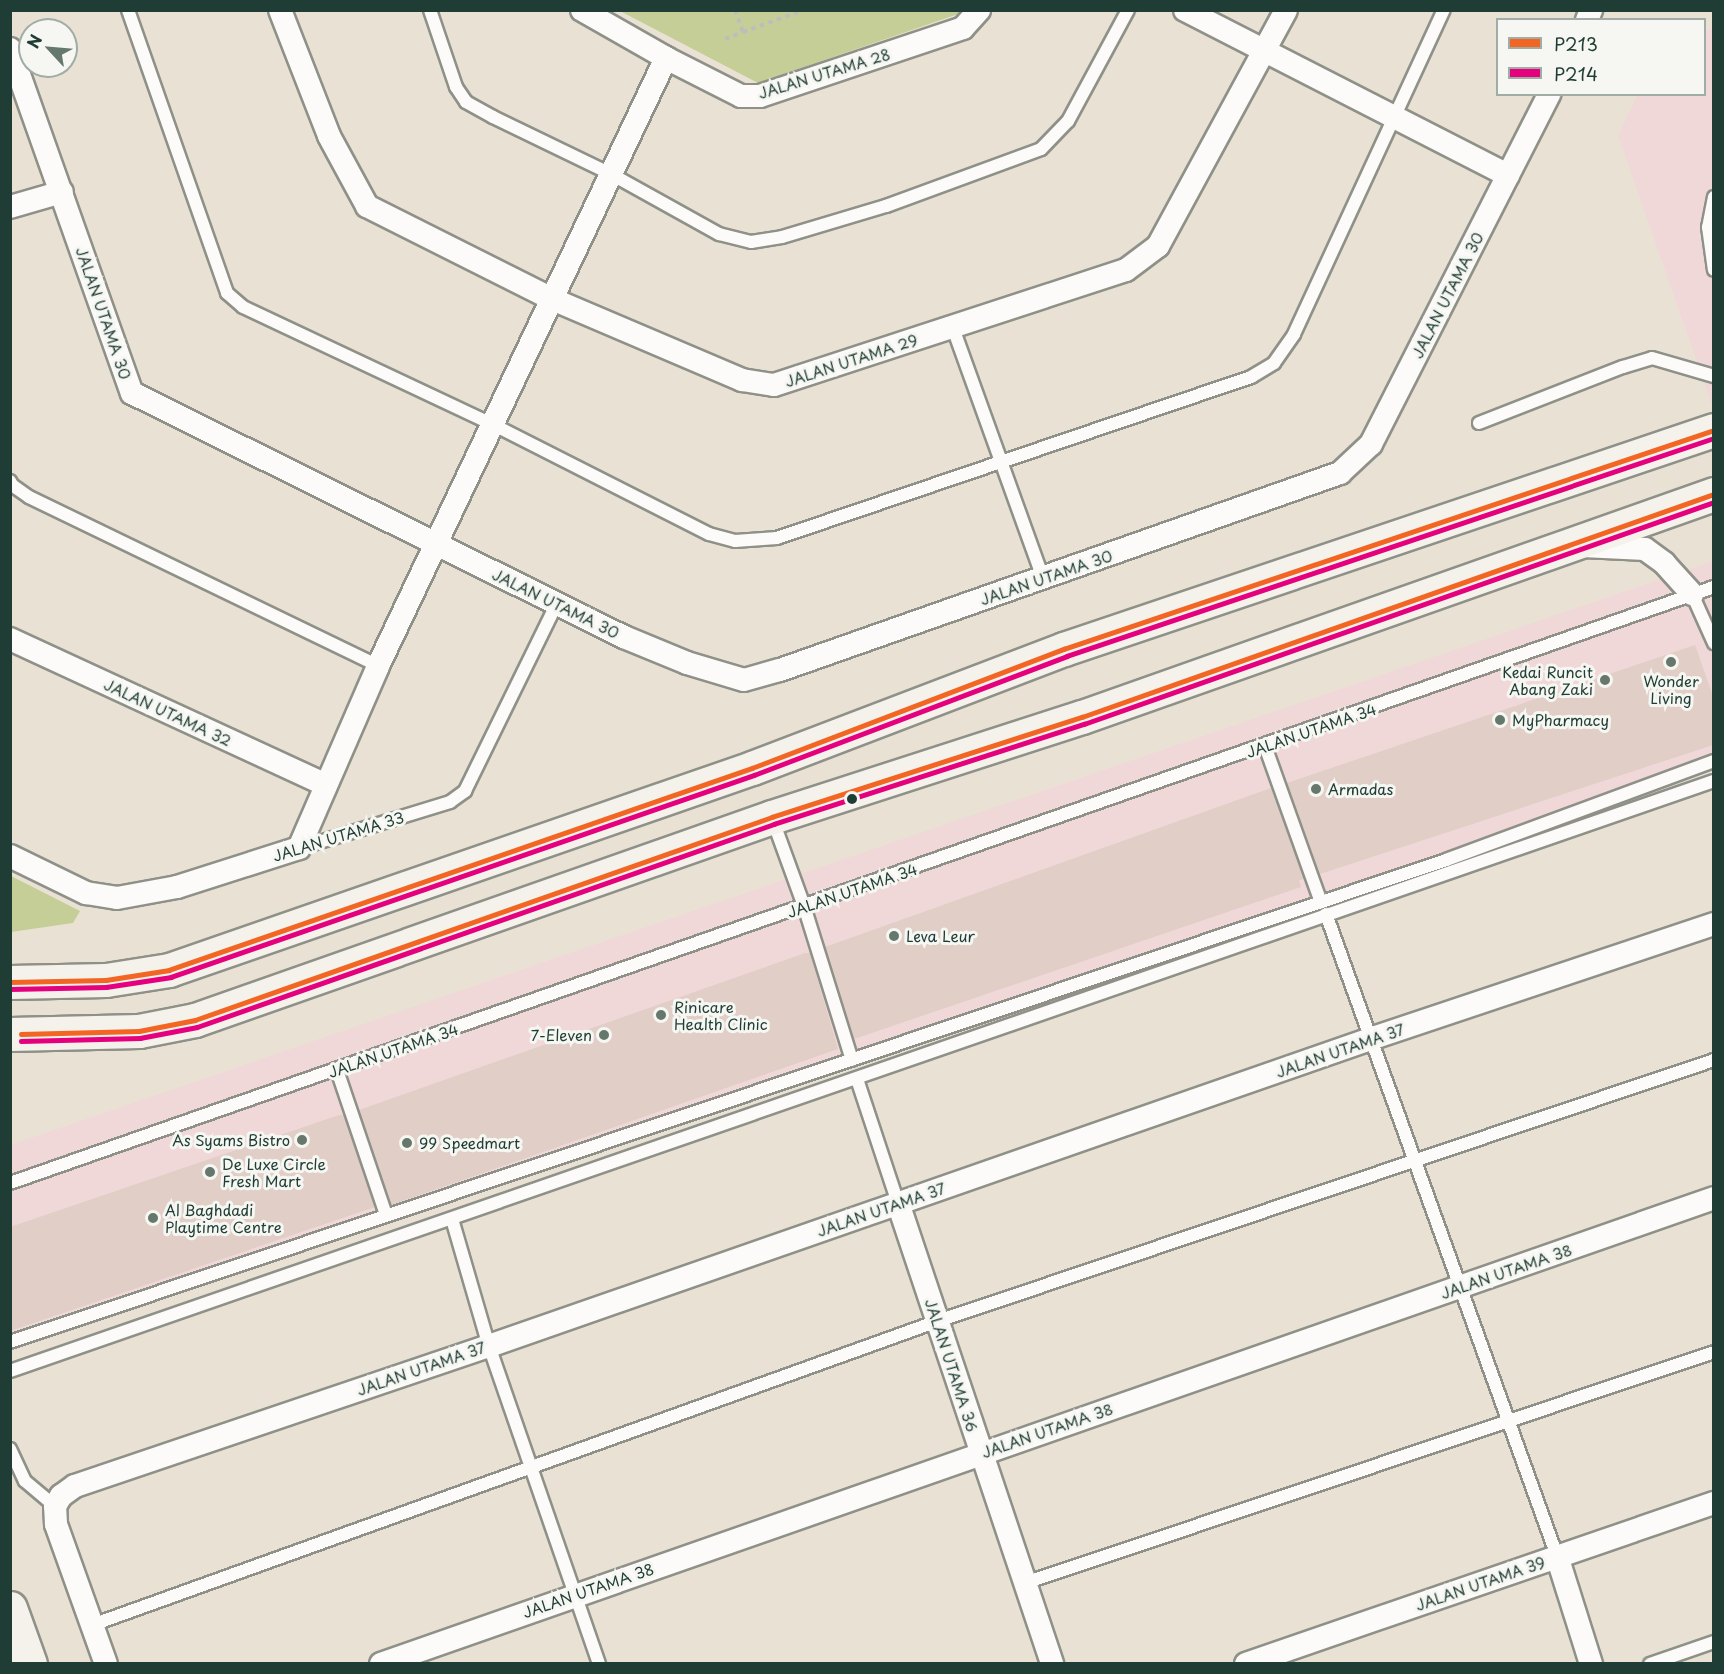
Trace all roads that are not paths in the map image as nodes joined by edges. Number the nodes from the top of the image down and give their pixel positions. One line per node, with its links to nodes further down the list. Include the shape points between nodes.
1 (128, 10): 25 (lane, via 227,293 243,307)
2 (280, 10): 21 (street, JALAN UTAMA 29, via 329,136 367,206)
3 (430, 10): 15 (lane, via 456,87 466,102)
4 (582, 10): 12 (street, JALAN UTAMA 28)
5 (979, 10): 12 (street, JALAN UTAMA 28, via 963,28 760,96 741,96)
6 (1128, 10): 15 (lane, via 1068,121 1041,149 886,206 782,237 751,242 720,234)
7 (1185, 10): 11 (street)
8 (1286, 10): 11 (street, JALAN UTAMA 29)
9 (1444, 10): 14 (lane)
10 (10, 49): 17 (street, JALAN UTAMA 30)
11 (1266, 50): 14 (street); 22 (street, JALAN UTAMA 29, via 1158,246 1126,270)
12 (666, 58): 15 (street)
13 (1548, 96): 16 (street, JALAN UTAMA 30)
14 (1396, 116): 16 (street); 27 (lane, via 1294,334 1274,363 1251,377)
15 (611, 174): 21 (street)
16 (1508, 175): 32 (street, JALAN UTAMA 30, via 1371,444 1340,473)
17 (62, 192): 19 (street); 30 (street, JALAN UTAMA 30, via 132,393)
18 (1713, 197): 20 (lane, via 1708,227)
19 (10, 207)
20 (1713, 270)
21 (552, 299): 22 (street, JALAN UTAMA 29, via 742,380 774,385); 25 (street)
22 (953, 328): 27 (lane)
23 (1713, 376): 24 (lane, via 1652,358)
24 (1479, 423)
25 (492, 424): 27 (lane, via 709,534 735,541 777,538); 30 (street)
26 (1713, 430): 48 (street, via 1064,650 752,768 169,970 106,980)
27 (1002, 461): 32 (lane)
28 (10, 481): 37 (lane, via 29,497)
29 (1713, 494): 31 (street)
30 (436, 544): 34 (street, JALAN UTAMA 30); 37 (street)
31 (1566, 546): 33 (street, via 1645,549); 42 (street, via 1082,717)
32 (1043, 578): 34 (street, JALAN UTAMA 30, via 744,680 687,663)
33 (1703, 591): 36 (lane); 38 (lane, JALAN UTAMA 34)
34 (557, 603): 43 (lane, JALAN UTAMA 33, via 465,790 450,801)
35 (10, 639): 41 (street, JALAN UTAMA 32)
36 (1713, 643)
37 (378, 666): 41 (street)
38 (1265, 746): 45 (lane, JALAN UTAMA 34); 46 (lane)
39 (1713, 761): 46 (lane)
40 (1713, 781): 46 (lane)
41 (326, 785): 43 (street)
42 (772, 817): 45 (lane); 49 (street, via 195,1020 139,1031)
43 (298, 848): 44 (street, JALAN UTAMA 33, via 177,887 117,898 86,893)
44 (10, 856)
45 (804, 906): 51 (lane); 53 (lane, JALAN UTAMA 34)
46 (1324, 908): 50 (lane); 51 (lane); 54 (lane)
47 (1713, 924): 50 (street, JALAN UTAMA 37)
48 (10, 982)
49 (10, 1034)
50 (1370, 1039): 55 (lane); 58 (street, JALAN UTAMA 37)
51 (852, 1060): 59 (lane)
52 (1713, 1060): 55 (lane)
53 (337, 1070): 56 (lane, JALAN UTAMA 34); 59 (lane)
54 (857, 1079): 58 (lane); 60 (lane)
55 (1414, 1162): 61 (lane); 62 (lane)
56 (10, 1183)
57 (1713, 1198): 61 (street, JALAN UTAMA 38)
58 (898, 1203): 62 (street, JALAN UTAMA 36); 64 (street, JALAN UTAMA 37)
59 (386, 1215): 63 (lane)
60 (452, 1219): 64 (lane); 66 (lane)
61 (1459, 1287): 67 (lane); 69 (street, JALAN UTAMA 38)
62 (938, 1321): 69 (street, JALAN UTAMA 36); 70 (lane)
63 (10, 1342)
64 (489, 1346): 70 (lane); 72 (street, JALAN UTAMA 37, via 75,1486)
65 (1713, 1352): 67 (lane)
66 (10, 1371)
67 (1508, 1421): 73 (lane); 74 (lane)
68 (10, 1449): 72 (lane, via 25,1481)
69 (982, 1453): 74 (street, JALAN UTAMA 36); 75 (street, JALAN UTAMA 38)
70 (532, 1469): 75 (lane); 77 (lane)
71 (1713, 1503): 73 (street, JALAN UTAMA 39)
72 (55, 1506): 77 (street, via 56,1524)
73 (1557, 1556): 84 (street, JALAN UTAMA 39); 85 (street)
74 (1025, 1583): 83 (street, JALAN UTAMA 36)
75 (575, 1594): 81 (street, JALAN UTAMA 38); 82 (lane)
76 (10, 1608): 79 (street)
77 (92, 1625): 80 (street)
78 (1713, 1642): 86 (lane)
79 (30, 1664)
80 (106, 1664)
81 (381, 1664)
82 (599, 1664)
83 (1052, 1664)
84 (1246, 1664)
85 (1591, 1664)
86 (1650, 1664)

